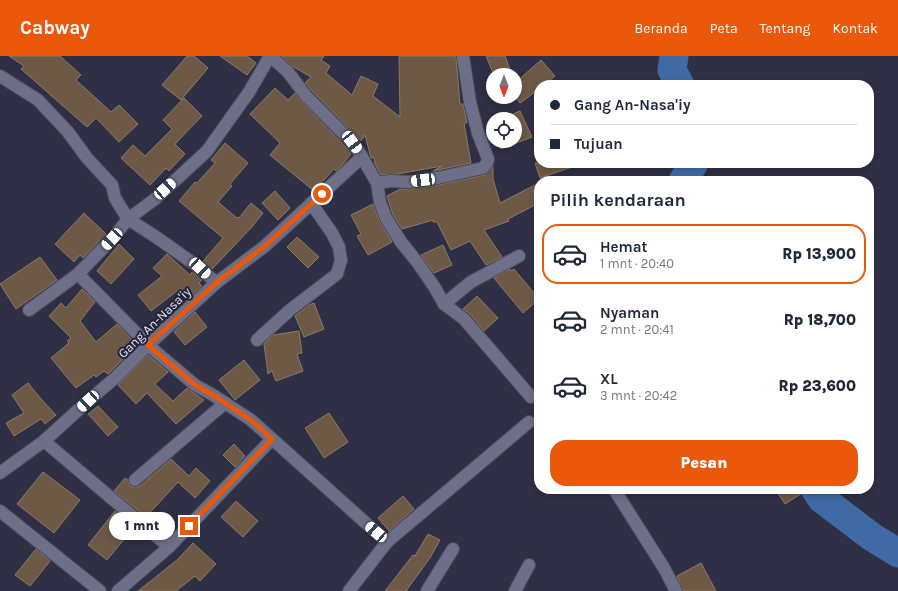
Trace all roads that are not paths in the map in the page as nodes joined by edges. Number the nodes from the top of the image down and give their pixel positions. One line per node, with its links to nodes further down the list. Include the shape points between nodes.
1 (270, 56): 4 (street, via 352,142); 7 (street, via 250,92 207,151 155,199)
2 (464, 56): 5 (street, via 470,102 488,159 485,166 438,178)
3 (0, 76): 7 (street, via 38,100 68,132 112,185 115,198)
4 (362, 157): 5 (street); 6 (street, Gang An-Nasa'iy)
5 (377, 183): 11 (street, via 386,218)
6 (311, 203): 10 (street, Gang An-Nasa'iy, via 265,246); 13 (street, via 339,247 341,260 337,274 290,310)
7 (128, 219): 9 (street); 10 (street, via 200,268)
8 (519, 256): 11 (street, via 471,282)
9 (78, 274): 12 (street); 14 (street)
10 (216, 283): 14 (street, Gang An-Nasa'iy)
11 (444, 304): 15 (street, via 464,319)
12 (29, 310)
13 (257, 340)
14 (148, 345): 16 (street, via 195,385); 19 (street, Gang An-Nasa'iy)
15 (530, 397)
16 (225, 403): 18 (street, via 251,420); 21 (street)
17 (529, 422): 24 (street)
18 (272, 439): 24 (street); 25 (street)
19 (44, 441): 20 (street, Gang An-Nasa'iy); 25 (street)
20 (0, 473)
21 (135, 480)
22 (617, 494): 33 (street)
23 (0, 511): 28 (street)
24 (387, 542): 30 (street)
25 (169, 547): 29 (street)
26 (453, 549): 31 (street)
27 (530, 565): 32 (street)
28 (100, 591)
29 (118, 591)
30 (349, 591)
31 (427, 591)
32 (515, 591)
33 (676, 591)

